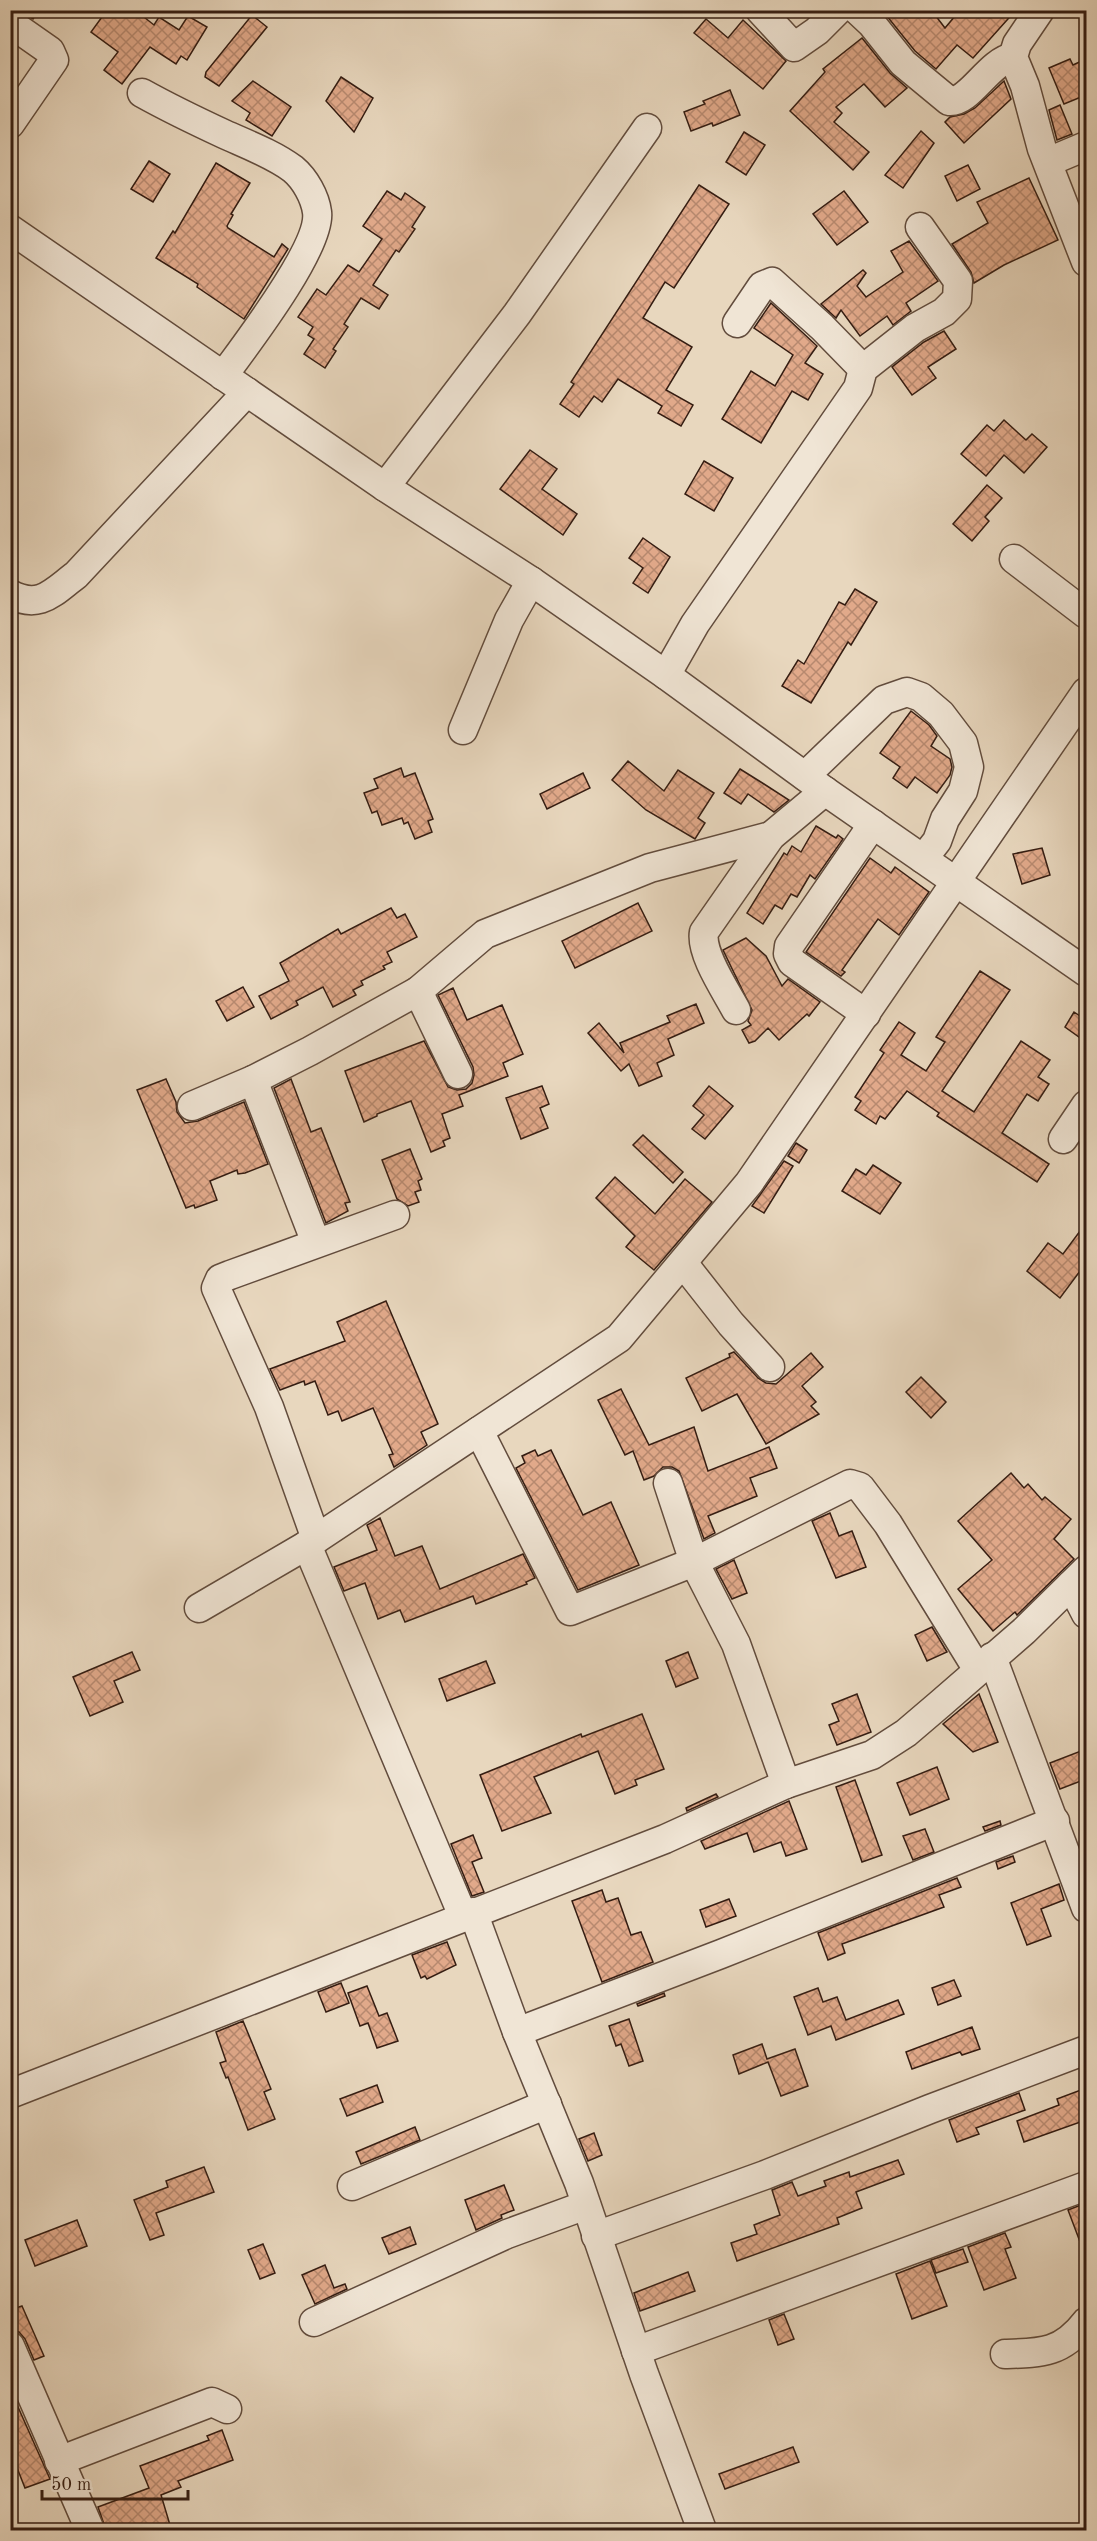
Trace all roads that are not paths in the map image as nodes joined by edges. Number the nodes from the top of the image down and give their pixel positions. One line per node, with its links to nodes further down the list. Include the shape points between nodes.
1 (760, 10): 2 (street, via 794,47)
2 (838, 10)
3 (857, 10): 6 (street, via 903,63 949,101 960,100 1002,59)
4 (1040, 10): 6 (street, via 1017,44)
5 (10, 23): 8 (street, via 50,51 54,60)
6 (1013, 57): 11 (street)
7 (142, 93): 17 (street, via 293,170 309,188 318,213 313,239 269,312)
8 (10, 124)
9 (647, 128): 19 (street, via 517,314)
10 (1086, 146): 11 (street)
11 (1048, 162): 14 (street)
12 (920, 227): 16 (street, via 958,281 957,299)
13 (10, 229): 17 (street)
14 (1086, 262)
15 (737, 323): 16 (street, via 762,286 772,282)
16 (863, 369): 24 (street, via 858,388 695,624)
17 (223, 376): 18 (street)
18 (247, 392): 19 (street); 22 (street, via 76,575 45,598 32,602)
19 (385, 488): 21 (street)
20 (1014, 559): 23 (street)
21 (531, 580): 24 (street); 26 (street, via 509,620)
22 (10, 594)
23 (1086, 614)
24 (666, 675): 27 (street)
25 (1086, 692): 31 (street)
26 (463, 730)
27 (815, 784): 28 (street); 29 (street); 30 (street, via 884,700 906,692 921,697 941,714 963,743 969,768 963,791)
28 (873, 824): 30 (street); 35 (street, via 789,946 788,954 792,962)
29 (771, 836): 33 (street, via 650,868 485,934); 34 (street, via 704,932 702,941)
30 (923, 859): 31 (street)
31 (957, 882): 32 (street); 35 (street)
32 (1086, 972)
33 (418, 991): 36 (street); 37 (street)
34 (736, 1010)
35 (866, 1014): 43 (street, via 749,1183)
36 (458, 1074)
37 (253, 1080): 39 (street); 42 (street)
38 (1086, 1105): 40 (street)
39 (192, 1106)
40 (1063, 1139)
41 (394, 1215): 42 (street)
42 (316, 1243): 47 (street, via 220,1279 216,1288 269,1407)
43 (683, 1263): 44 (street); 45 (street, via 619,1338)
44 (770, 1367)
45 (480, 1431): 47 (street); 48 (street, via 570,1611)
46 (668, 1483): 48 (street)
47 (311, 1542): 50 (street); 56 (street)
48 (694, 1562): 52 (street, via 850,1484 860,1487); 53 (street, via 736,1644)
49 (1079, 1577): 51 (street); 52 (street)
50 (199, 1608)
51 (1086, 1614)
52 (985, 1664): 53 (street, via 906,1732 872,1755); 54 (street)
53 (786, 1784): 56 (street, via 665,1839)
54 (1055, 1821): 55 (street); 57 (street)
55 (1086, 1908)
56 (468, 1914): 57 (street); 59 (street)
57 (517, 2032): 60 (street)
58 (1086, 2050): 64 (street)
59 (10, 2094)
60 (546, 2104): 61 (street); 63 (street)
61 (352, 2186)
62 (1086, 2186): 68 (street)
63 (586, 2205): 64 (street); 65 (street, via 507,2234)
64 (596, 2236): 68 (street)
65 (314, 2322)
66 (1086, 2322): 69 (street, via 1065,2345 1043,2353)
67 (10, 2346): 71 (street)
68 (636, 2351): 73 (street)
69 (1005, 2354)
70 (227, 2409): 71 (street, via 212,2402)
71 (59, 2461): 72 (street)
72 (90, 2530)
73 (702, 2530)

